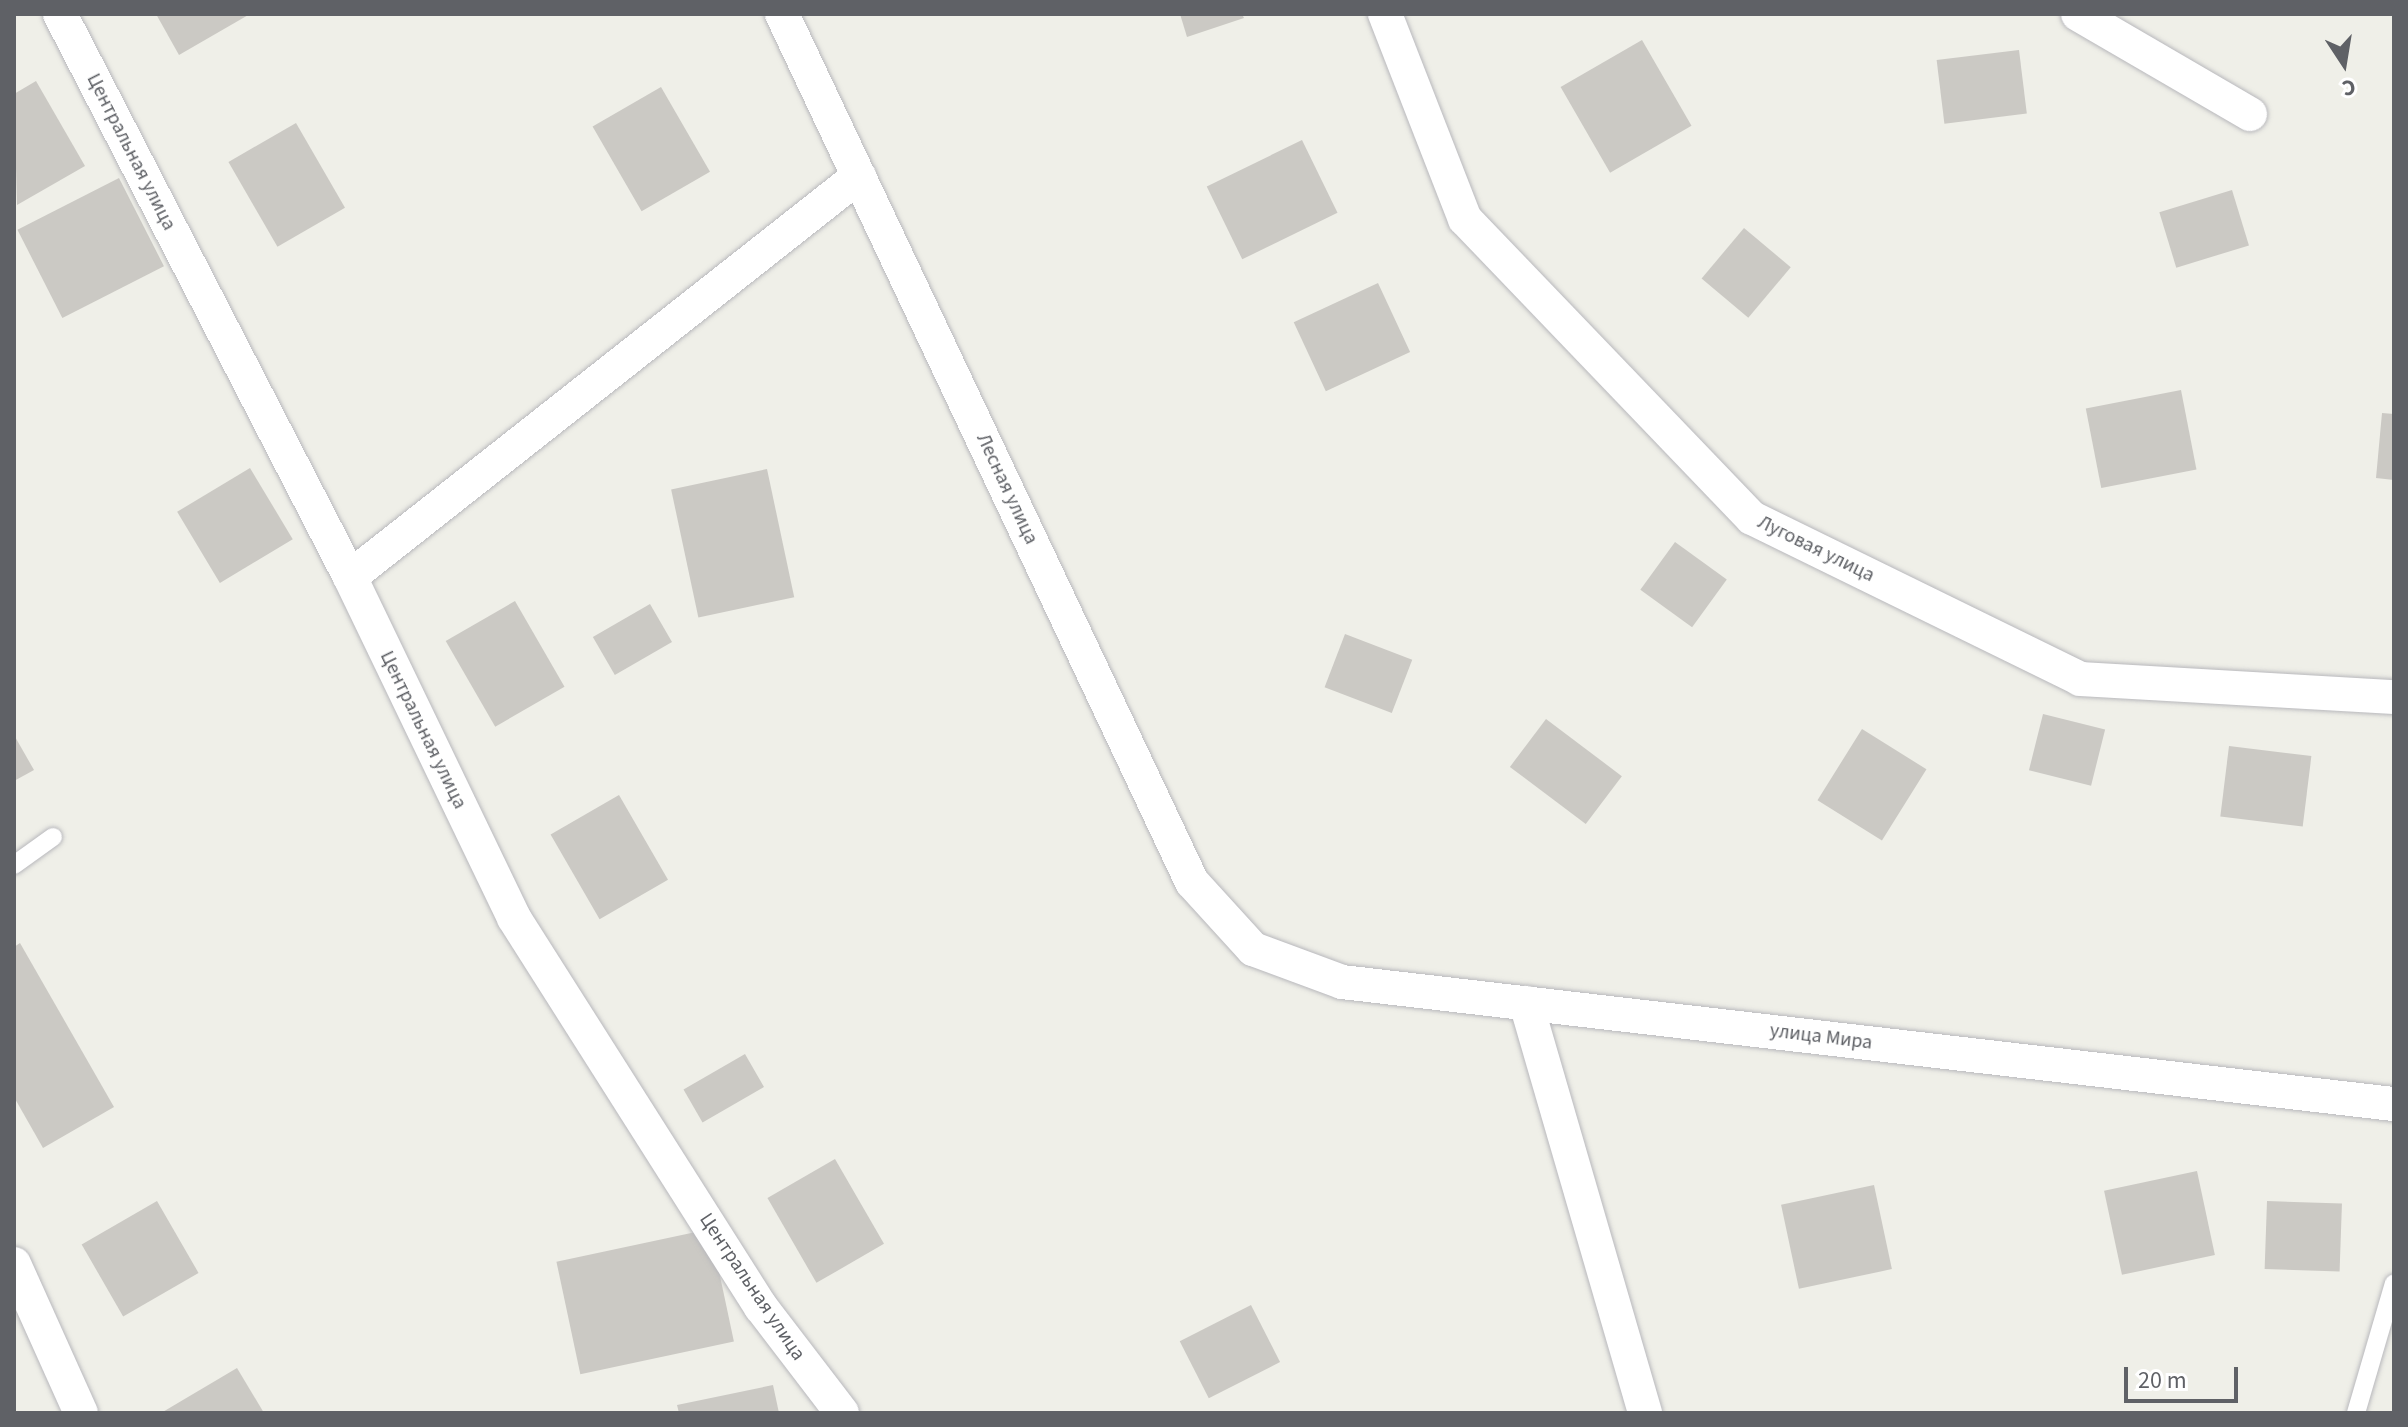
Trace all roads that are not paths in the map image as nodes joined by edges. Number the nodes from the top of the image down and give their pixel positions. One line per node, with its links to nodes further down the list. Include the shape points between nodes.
1 (60, 14): 7 (street, Центральная улица)
2 (782, 14): 6 (street, Лесная улица)
3 (1385, 14): 8 (street, Луговая улица, via 1465,219 1752,518 2080,679)
4 (2078, 14): 5 (street)
5 (2250, 114)
6 (859, 176): 7 (street); 11 (street, Лесная улица, via 1192,882)
7 (350, 577): 17 (street, Центральная улица, via 514,918 761,1307)
8 (2394, 697)
9 (53, 837): 10 (lane)
10 (14, 865)
11 (1253, 949): 12 (street, улица Мира, via 1342,982)
12 (1526, 1003): 13 (street, улица Мира); 18 (street)
13 (2394, 1104)
14 (14, 1264): 16 (street)
15 (2394, 1283): 19 (lane)
16 (81, 1413)
17 (842, 1413)
18 (1645, 1413)
19 (2356, 1413)

